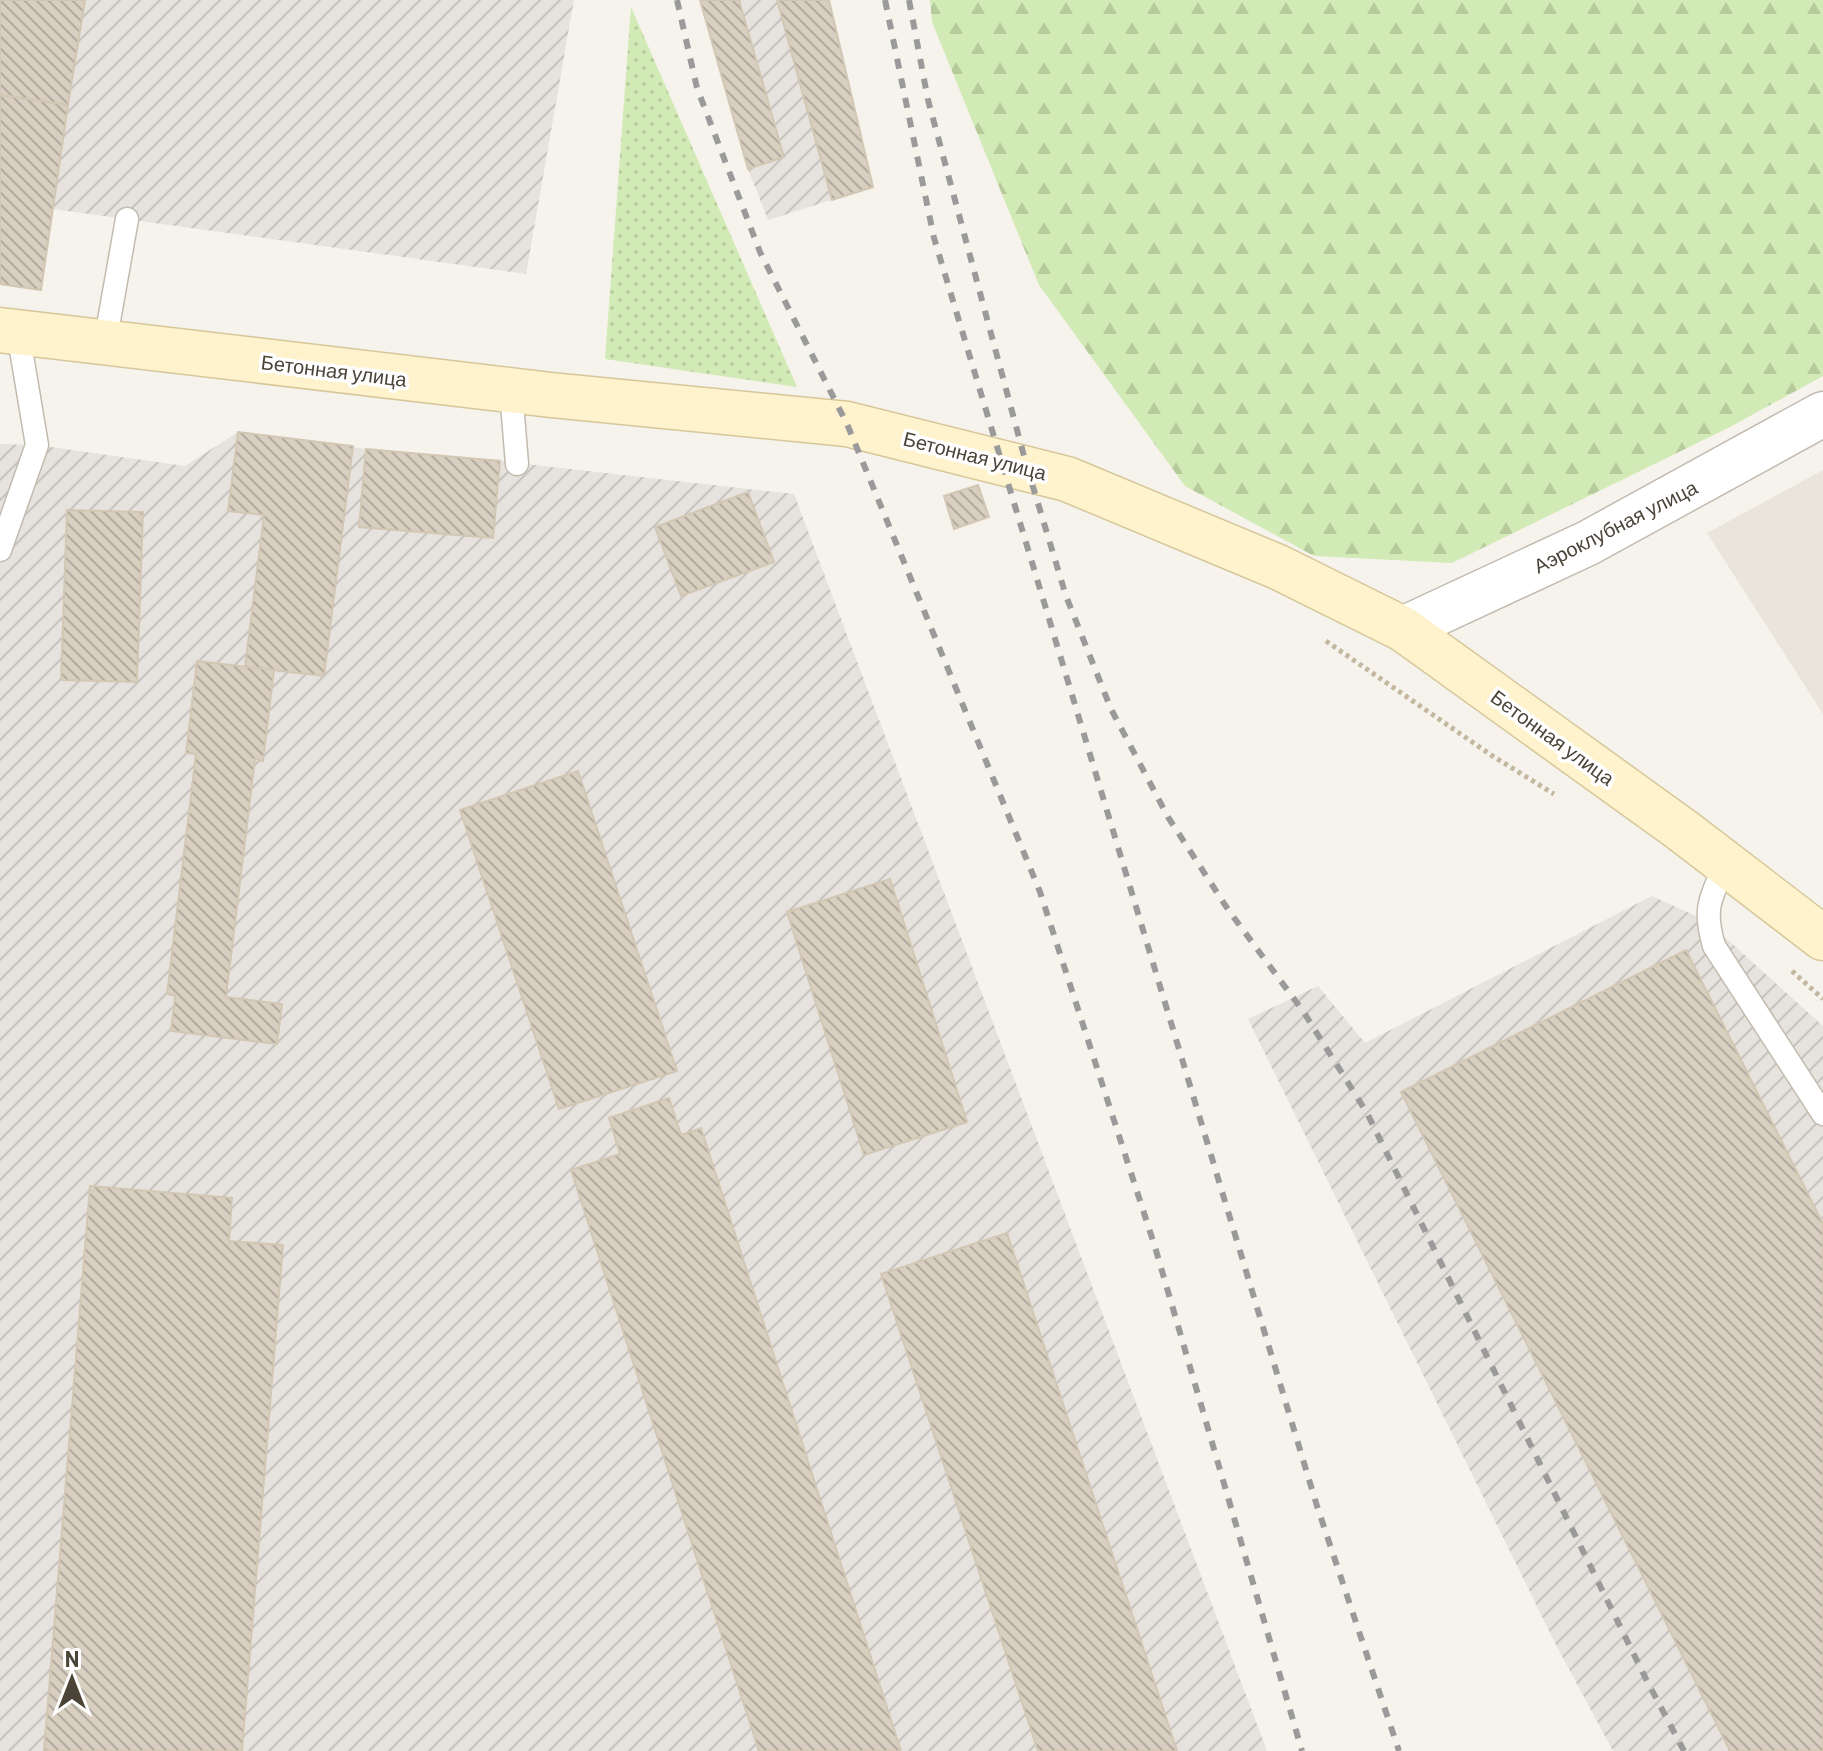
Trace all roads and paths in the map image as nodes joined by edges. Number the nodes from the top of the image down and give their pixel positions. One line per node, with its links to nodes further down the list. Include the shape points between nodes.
1 (127, 219): 3 (lane)
2 (9, 331): 3 (street, Бетонная улица); 7 (lane, via 37,445)
3 (105, 343): 4 (street, Бетонная улица)
4 (511, 391): 6 (lane); 8 (street, Бетонная улица, via 847,424 1027,467 1278,567)
5 (1823, 414): 8 (street, Аэроклубная улица, via 1588,543)
6 (517, 464)
7 (0, 550)
8 (1403, 629): 11 (street, Бетонная улица)
9 (1322, 638): 10 (path)
10 (1557, 796)
11 (1726, 864): 12 (street, Бетонная улица); 15 (lane, via 1707,921 1714,946)
12 (1823, 938)
13 (1789, 968): 14 (path)
14 (1823, 999)
15 (1823, 1114)

